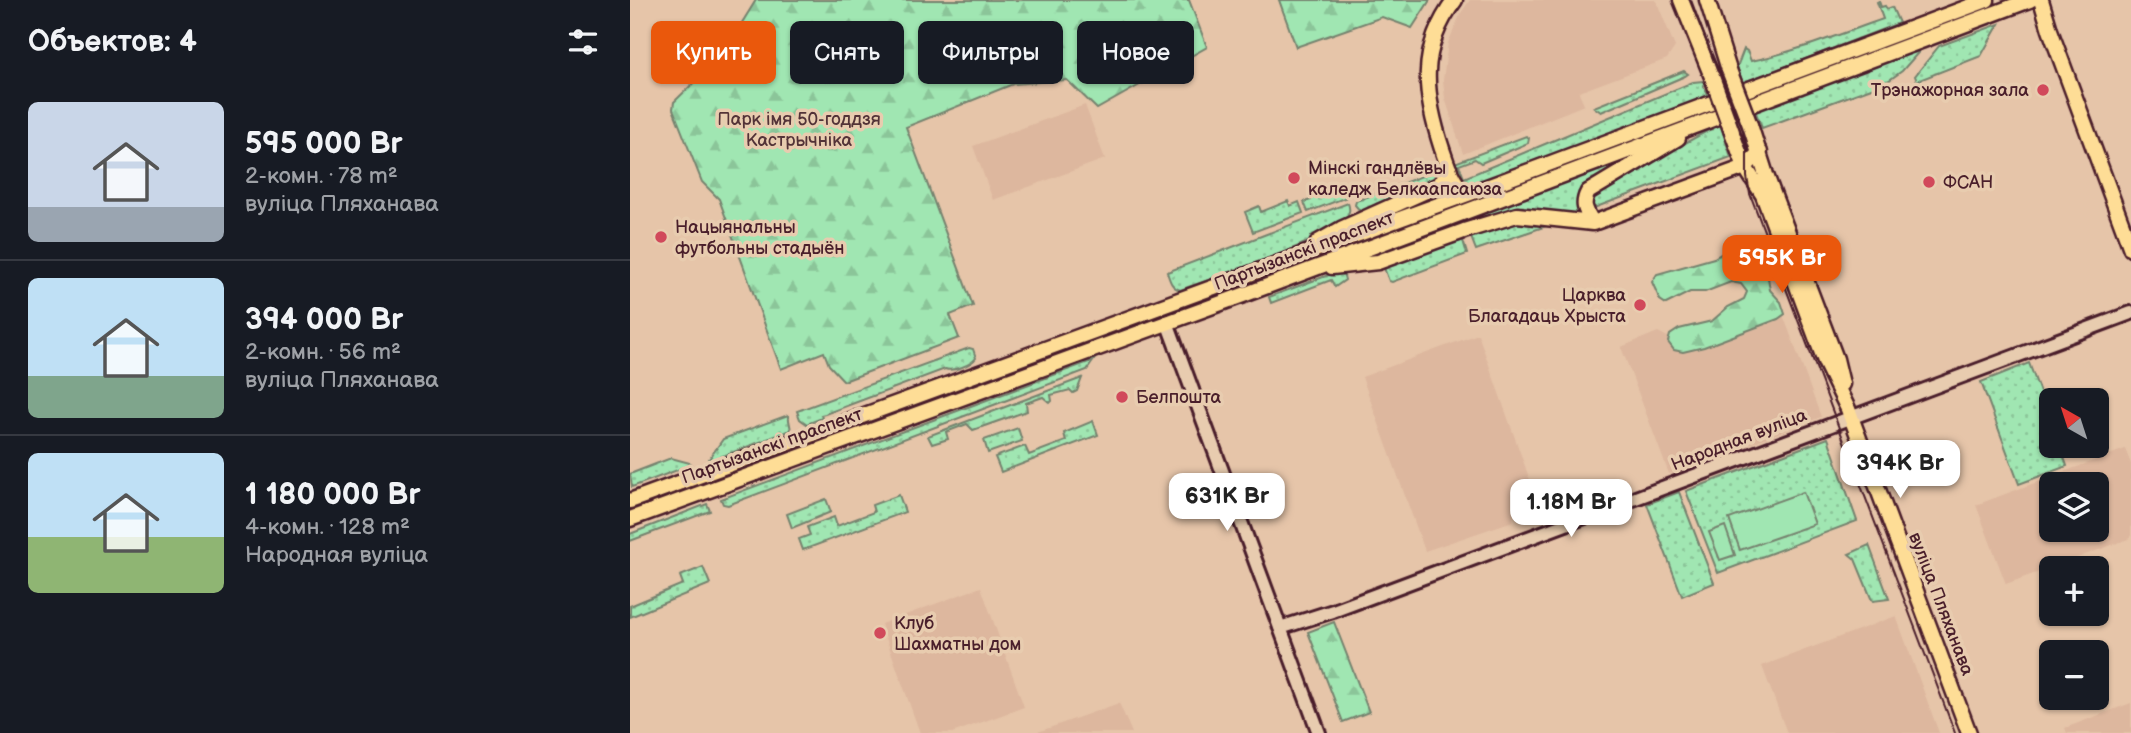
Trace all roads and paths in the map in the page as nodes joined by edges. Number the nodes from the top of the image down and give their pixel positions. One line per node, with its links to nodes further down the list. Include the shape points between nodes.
1 (1455, 0): 12 (main road, via 1433,41 1427,67 1428,98)
2 (1681, 0): 8 (main road, вуліца Пляханава)
3 (1707, 0): 7 (main road, вуліца Пляханава)
4 (1987, 0): 13 (main road, Партызанскі праспект)
5 (2030, 0): 9 (main road, Партызанскі праспект)
6 (2041, 0): 15 (main road)
7 (1724, 56): 8 (main road); 10 (main road, вуліца Пляханава, bridge)
8 (1711, 74): 11 (main road, вуліца Пляханава, bridge)
9 (1710, 119): 14 (main road, via 1588,192 1584,207); 17 (main road, Партызанскі праспект)
10 (1760, 152): 11 (main road); 21 (main road, вуліца Пляханава, via 1836,359)
11 (1745, 167): 14 (main road); 21 (main road, вуліца Пляханава, via 1763,195)
12 (1450, 170): 13 (main road, via 1459,189); 16 (main road, via 1439,184 1341,229)
13 (1468, 194): 16 (main road, Партызанскі праспект)
14 (1590, 223): 17 (main road, via 1517,215 1378,262)
15 (2131, 249)
16 (1297, 257): 18 (main road, Партызанскі праспект)
17 (1313, 268): 20 (main road, Партызанскі праспект)
18 (1167, 304): 20 (main road); 22 (main road, Партызанскі праспект)
19 (2131, 313): 21 (street, Народная вуліца)
20 (1167, 322): 23 (main road, Партызанскі праспект); 24 (street)
21 (1849, 413): 24 (street, Народная вуліца); 26 (main road, вуліца Пляханава)
22 (630, 501)
23 (630, 519)
24 (1280, 628): 25 (street)
25 (1319, 733)
26 (1969, 733)

